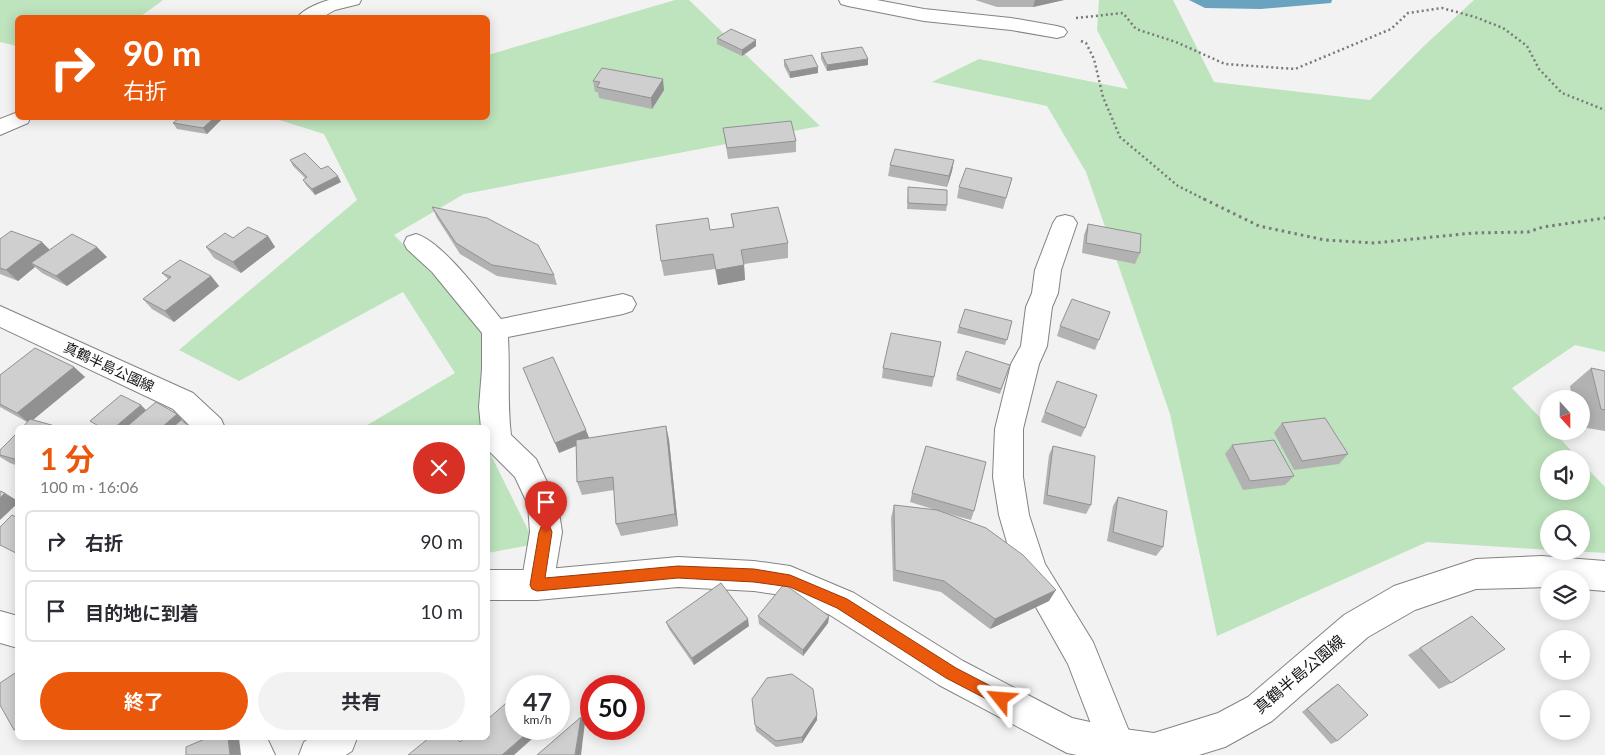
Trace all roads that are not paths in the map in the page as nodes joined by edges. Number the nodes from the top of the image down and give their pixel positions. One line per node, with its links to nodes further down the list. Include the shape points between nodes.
1 (352, 0): 3 (street, via 328,6)
2 (848, 0): 4 (street, via 924,15)
3 (312, 15)
4 (1057, 32)
5 (16, 120): 6 (street)
6 (0, 128)
7 (1065, 224): 20 (street, via 1048,270 1034,346 1025,364 1009,429 1008,477 1014,515 1032,570 1082,654)
8 (416, 242): 11 (street)
9 (623, 304): 11 (street)
10 (0, 316): 12 (street, 真鶴半島公園線, via 183,401)
11 (495, 330): 15 (street, via 496,369 492,406 497,441 526,468 543,504 546,532)
12 (208, 425)
13 (1605, 576): 21 (street, 真鶴半島公園線, via 1542,571 1476,574 1406,596 1356,626 1260,709 1225,729)
14 (490, 585): 15 (street, 真鶴半島公園線)
15 (537, 585): 20 (street, 真鶴半島公園線, via 678,572 790,581 842,604 951,673 1067,735)
16 (0, 627): 17 (street)
17 (15, 631)
18 (249, 740): 22 (street)
19 (336, 740): 23 (street)
20 (1117, 746): 21 (street, 真鶴半島公園線)
21 (1154, 753)
22 (256, 755)
23 (317, 755)

